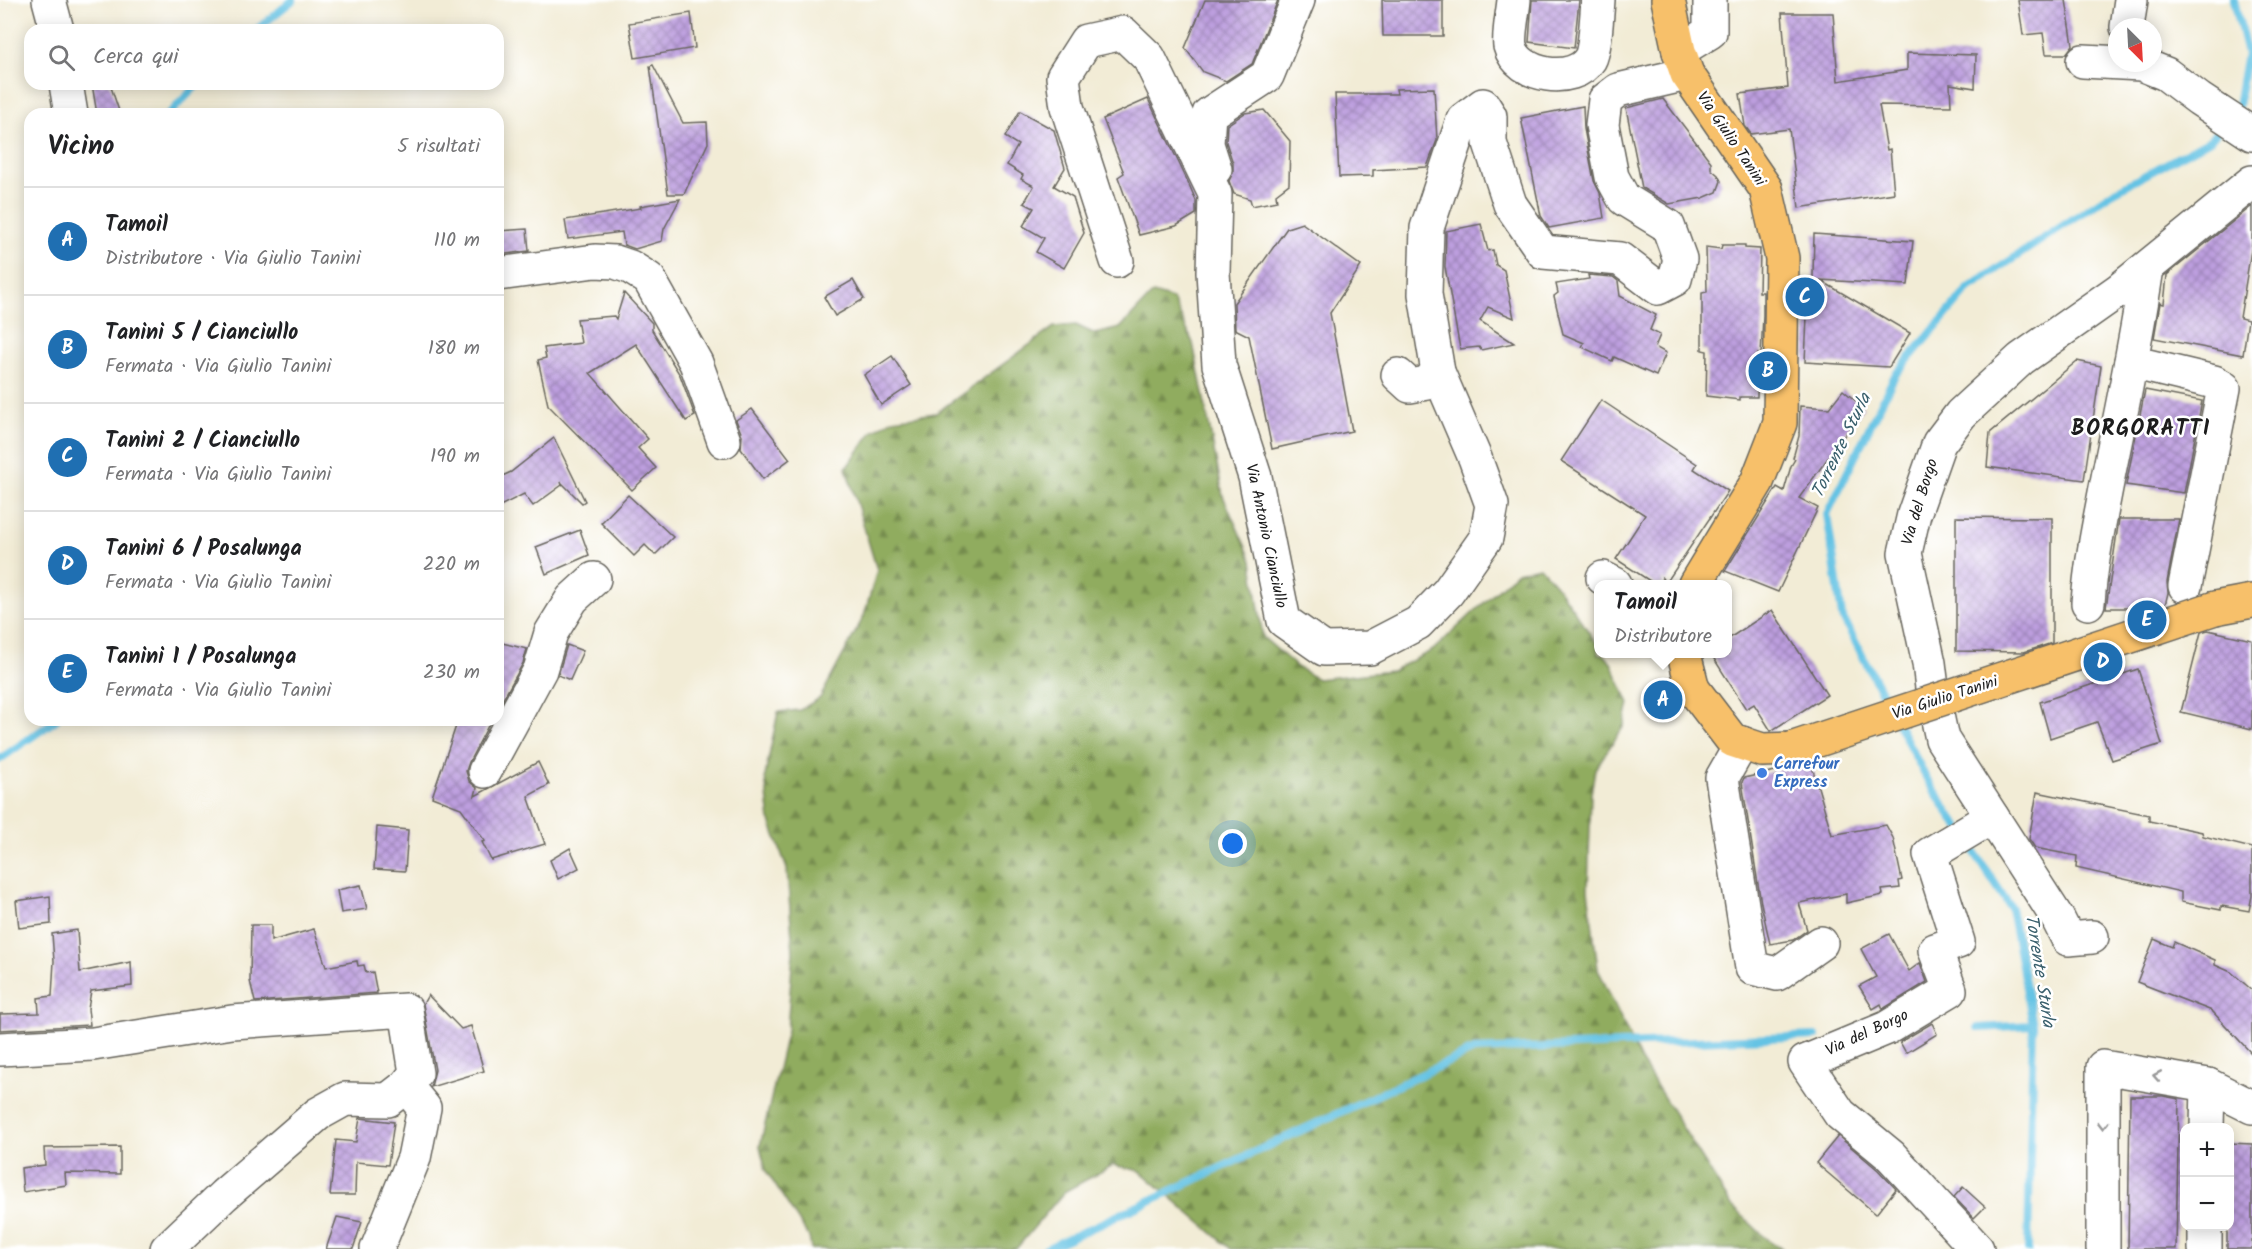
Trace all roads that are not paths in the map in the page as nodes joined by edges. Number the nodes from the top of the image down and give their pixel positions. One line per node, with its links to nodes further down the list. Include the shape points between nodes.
1 (49, 0): 9 (street)
2 (1298, 0): 20 (street, Via Antonio Cianciullo, via 1267,76 1209,114 1207,144 1228,212)
3 (1514, 0): 4 (street, via 1510,45 1518,61 1534,72 1558,74 1582,68 1592,58)
4 (1598, 0)
5 (1668, 0): 10 (main road, Via Giulio Tanini)
6 (1710, 0): 10 (street, via 1710,32)
7 (2132, 0): 8 (street)
8 (2129, 18)
9 (55, 24)
10 (1683, 62): 23 (street, Via Antonio Cianciullo, via 1618,90 1605,100 1602,125 1612,177 1624,199 1668,226 1680,259 1675,279 1658,288 1620,259 1543,252 1510,204 1490,143 1490,116 1482,105 1463,120 1427,228 1425,294); 27 (main road, Via Giulio Tanini, via 1766,189 1782,258 1780,423 1758,482)
11 (2083, 62): 12 (street)
12 (2108, 63)
13 (2161, 72): 16 (street)
14 (67, 90): 15 (street)
15 (70, 108)
16 (2252, 134)
17 (2252, 182): 19 (street, Via del Borgo)
18 (1117, 261): 20 (street, Via Antonio Cianciullo, via 1067,107 1063,76 1086,41 1123,33 1149,58 1215,194)
19 (2147, 268): 22 (street); 34 (street, Via del Borgo, via 2021,359 1961,414 1939,443 1914,514 1905,553 1942,739)
20 (1213, 272): 23 (street, Via Antonio Cianciullo, via 1220,365 1255,477 1284,621 1324,649 1370,648 1418,623 1448,592 1486,538 1492,505)
21 (504, 273): 25 (street, via 595,261 615,262 649,279 696,363)
22 (2131, 362): 28 (street, via 2214,382 2224,388); 30 (street, via 2102,507)
23 (1438, 372): 24 (street, via 1427,383 1410,386)
24 (1398, 375)
25 (724, 441)
26 (594, 579): 33 (street, via 572,599 551,633 540,670)
27 (1698, 580)
28 (2185, 586)
29 (2252, 601): 32 (main road, Via Giulio Tanini, bridge, via 2215,608 1791,749 1762,750)
30 (2088, 603)
31 (1685, 658): 32 (main road, Via Giulio Tanini, via 1694,688 1732,740)
32 (1742, 743): 36 (street, via 1722,778 1752,968 1777,974)
33 (485, 771)
34 (1992, 817): 35 (street, Via del Borgo, via 2068,939); 45 (street, Via del Borgo, via 1930,854 1958,942 1935,950 1950,990 1887,1028 1805,1062 1840,1114 1891,1156)
35 (2092, 937)
36 (1821, 943)
37 (0, 1048): 39 (street, via 93,1044 232,1022 406,1010 416,1073)
38 (2208, 1085): 40 (street); 41 (street); 46 (street, one-way to 46, via 2103,1067)
39 (406, 1086): 43 (street, via 388,1100 345,1099 318,1114); 44 (street, via 424,1108 414,1158)
40 (2252, 1107)
41 (2207, 1123)
42 (2205, 1231): 47 (street)
43 (167, 1249)
44 (377, 1249)
45 (1977, 1249)
46 (2103, 1249)
47 (2205, 1249)

